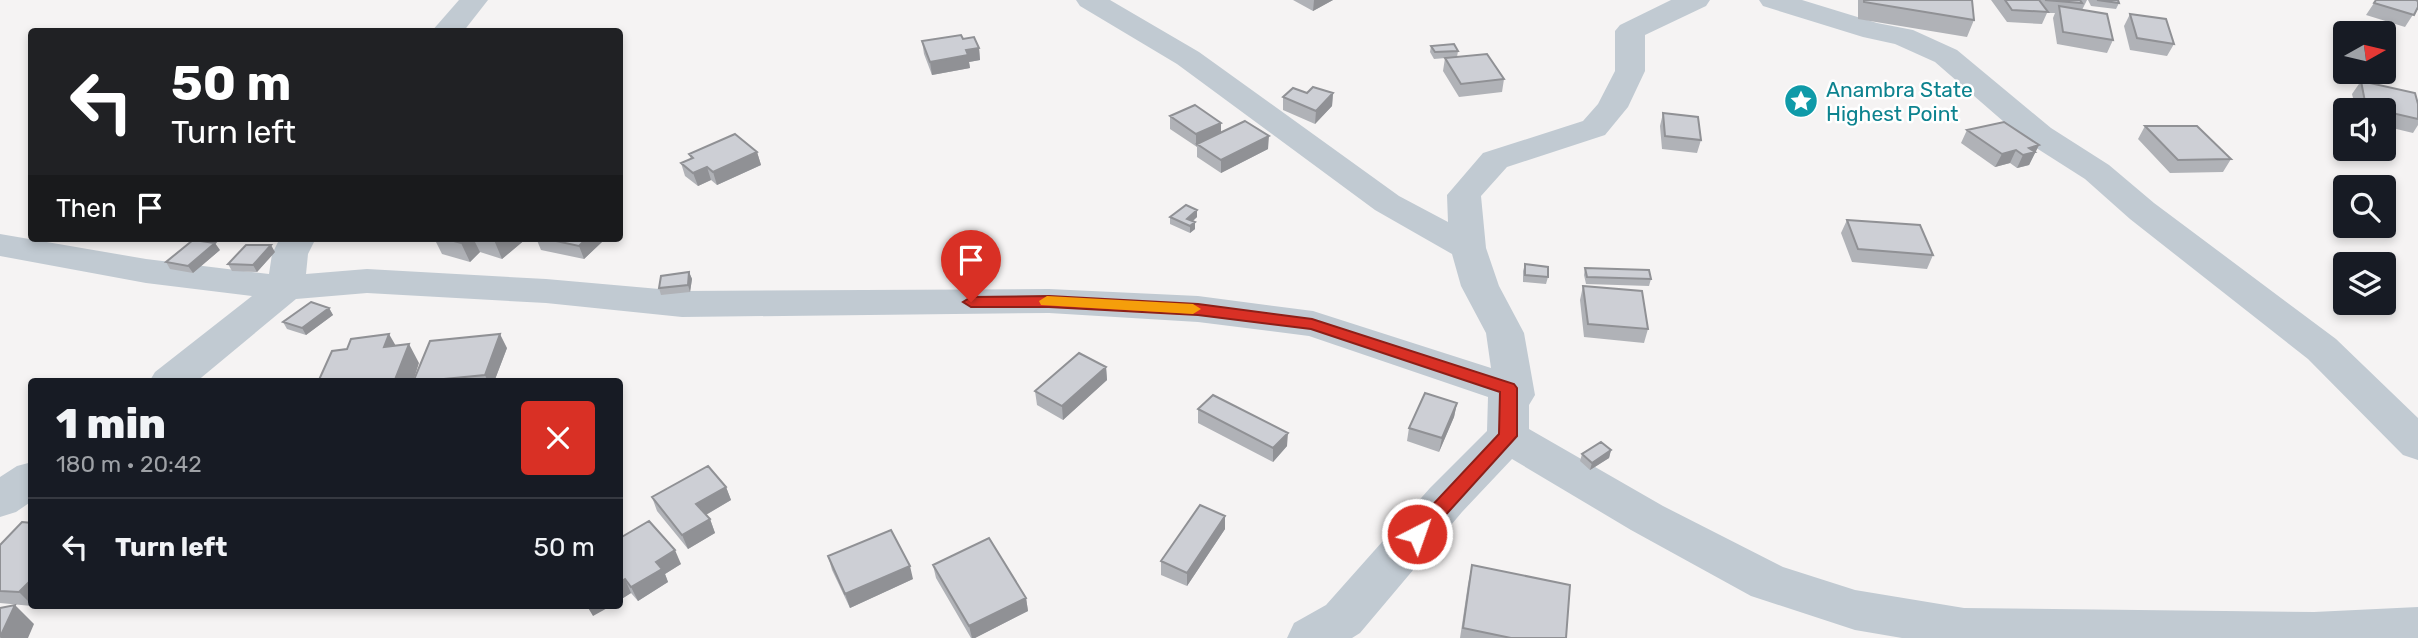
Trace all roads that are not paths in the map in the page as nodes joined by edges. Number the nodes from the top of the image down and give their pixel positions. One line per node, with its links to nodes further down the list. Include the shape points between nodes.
1 (474, 0): 5 (street)
2 (1090, 0): 8 (street, via 1188,58 1387,203)
3 (1696, 0): 8 (street, via 1630,31 1630,71 1612,107 1594,128 1495,160 1464,195)
4 (1773, 0): 13 (street, via 1903,36 1947,56 2039,135 2097,172 2322,349)
5 (450, 28)
6 (296, 242): 9 (street)
7 (0, 245): 9 (street, via 146,271)
8 (1468, 248): 11 (street, via 1480,286 1505,333 1515,395)
9 (286, 288): 10 (street); 11 (street, via 367,281 682,304 1049,301 1198,309 1312,324)
10 (174, 378)
11 (1508, 388): 12 (street)
12 (1508, 436): 16 (street, via 1768,582 1855,610 1964,628 2314,633); 17 (street, via 1343,620)
13 (2418, 444)
14 (28, 481): 15 (street)
15 (0, 500)
16 (2418, 627)
17 (1311, 638)

